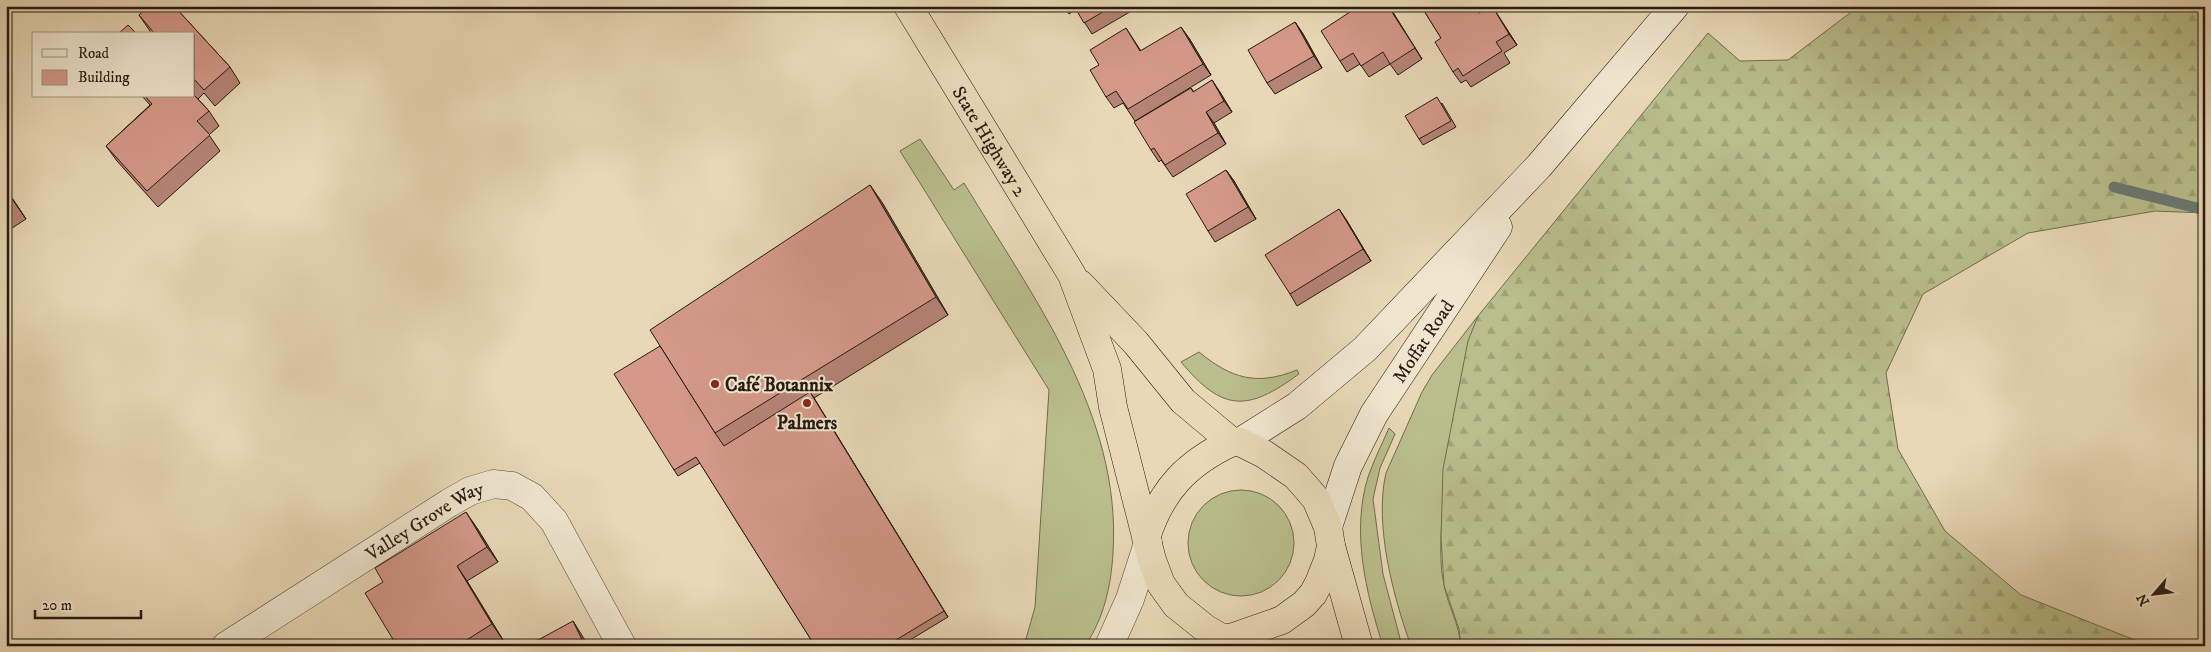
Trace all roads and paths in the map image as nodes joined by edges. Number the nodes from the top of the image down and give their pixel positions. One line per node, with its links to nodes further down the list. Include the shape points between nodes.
1 (908, 6): 4 (highway, State Highway 2)
2 (1674, 6): 3 (main road, Moffat Road)
3 (1539, 166): 5 (main road, Moffat Road, via 1365,349 1297,406); 6 (main road, Moffat Road, via 1374,414 1348,466)
4 (1072, 275): 5 (highway, State Highway 2, via 1136,343 1183,401); 7 (highway, State Highway 2, via 1107,369)
5 (1236, 442): 6 (highway, State Highway 2, via 1264,454 1296,476 1316,499); 7 (highway, via 1182,474 1159,505)
6 (1329, 536): 8 (highway, via 1328,560 1319,583 1304,604 1282,620); 12 (highway)
7 (1147, 540): 8 (highway, State Highway 2, via 1161,584 1176,604); 11 (main road, via 1130,599)
8 (1224, 641)
9 (226, 646): 10 (main road, Valley Grove Way, via 449,503 492,484 512,486 532,497 554,521)
10 (622, 646)
11 (1109, 646)
12 (1359, 646)

